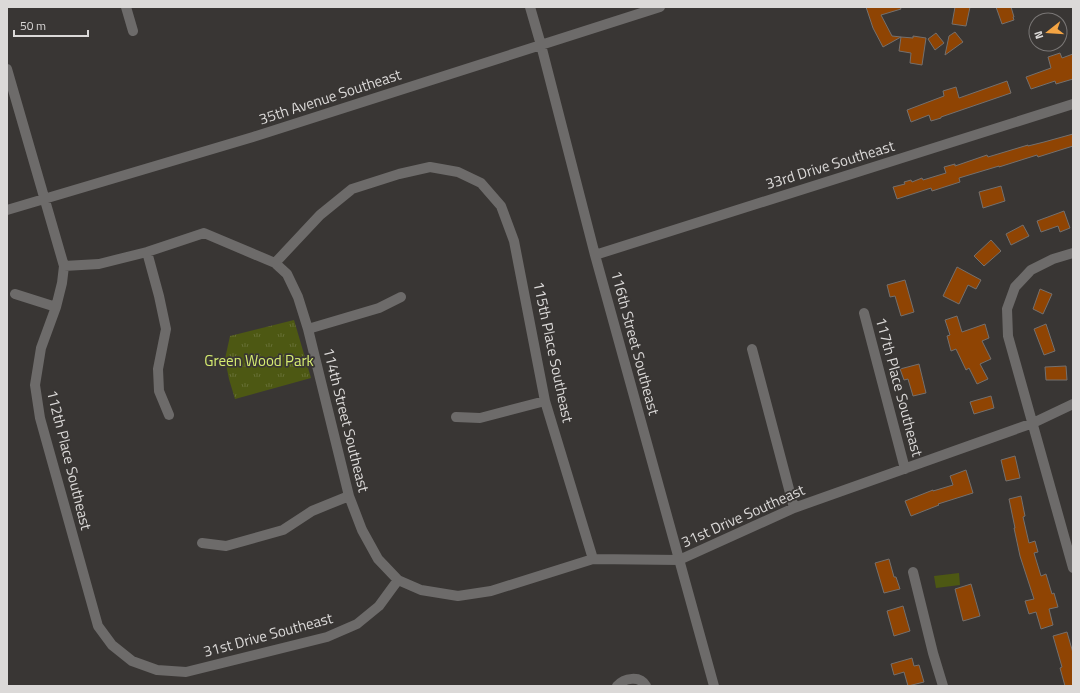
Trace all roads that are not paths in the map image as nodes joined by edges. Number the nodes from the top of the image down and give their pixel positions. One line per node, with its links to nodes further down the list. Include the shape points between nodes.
1 (126, 7): 4 (street)
2 (530, 7): 5 (street, 116th Street Southeast)
3 (660, 7): 5 (street, 35th Avenue Southeast)
4 (133, 31)
5 (541, 45): 8 (street, 35th Avenue Southeast, via 254,137); 12 (street, 116th Street Southeast)
6 (7, 69): 8 (street, 112th Place Southeast)
7 (1073, 104): 12 (street, 33rd Drive Southeast)
8 (44, 199): 9 (street, 35th Avenue Southeast); 14 (street, 112th Place Southeast)
9 (7, 210)
10 (148, 252): 13 (street, via 204,233); 14 (street, via 99,264); 23 (street, via 166,329 158,369 159,391)
11 (1073, 253): 25 (street, via 1031,270 1015,287 1007,309 1008,336)
12 (595, 254): 31 (street, 116th Street Southeast)
13 (275, 263): 19 (street, 114th Street Southeast, via 287,274 298,297); 21 (street, 115th Place Southeast, via 320,215 352,189 430,167 458,172 481,183 501,206 514,241)
14 (64, 266): 17 (street, 112th Place Southeast)
15 (15, 294): 17 (street)
16 (401, 297): 19 (street, via 379,308)
17 (56, 307): 35 (street, 112th Place Southeast, via 41,348 35,385 40,418 98,626 112,645)
18 (864, 313): 26 (street, 117th Place Southeast)
19 (308, 329): 27 (street, 114th Street Southeast)
20 (752, 349): 28 (street)
21 (545, 401): 24 (street, via 480,418); 30 (street, 115th Place Southeast)
22 (1073, 404): 25 (street, 31st Drive Southeast)
23 (169, 415)
24 (456, 417)
25 (1033, 423): 26 (street, 31st Drive Southeast); 32 (street)
26 (905, 469): 28 (street, 31st Drive Southeast)
27 (350, 496): 29 (street, via 312,511 283,530 226,546); 34 (street, 114th Street Southeast, via 362,530 378,559)
28 (794, 508): 31 (street, 31st Drive Southeast)
29 (202, 543)
30 (593, 558): 31 (street, 31st Drive Southeast); 34 (street, 31st Drive Southeast, via 491,591 458,596 421,590)
31 (679, 560): 38 (street, 116th Street Southeast)
32 (1073, 568)
33 (913, 572): 39 (street)
34 (398, 580): 35 (street, 31st Drive Southeast, via 379,606 357,624 327,637 186,672 156,670)
35 (132, 661)
36 (617, 686): 37 (street, via 634,679 641,680)
37 (646, 686)
38 (714, 686)
39 (942, 686)

